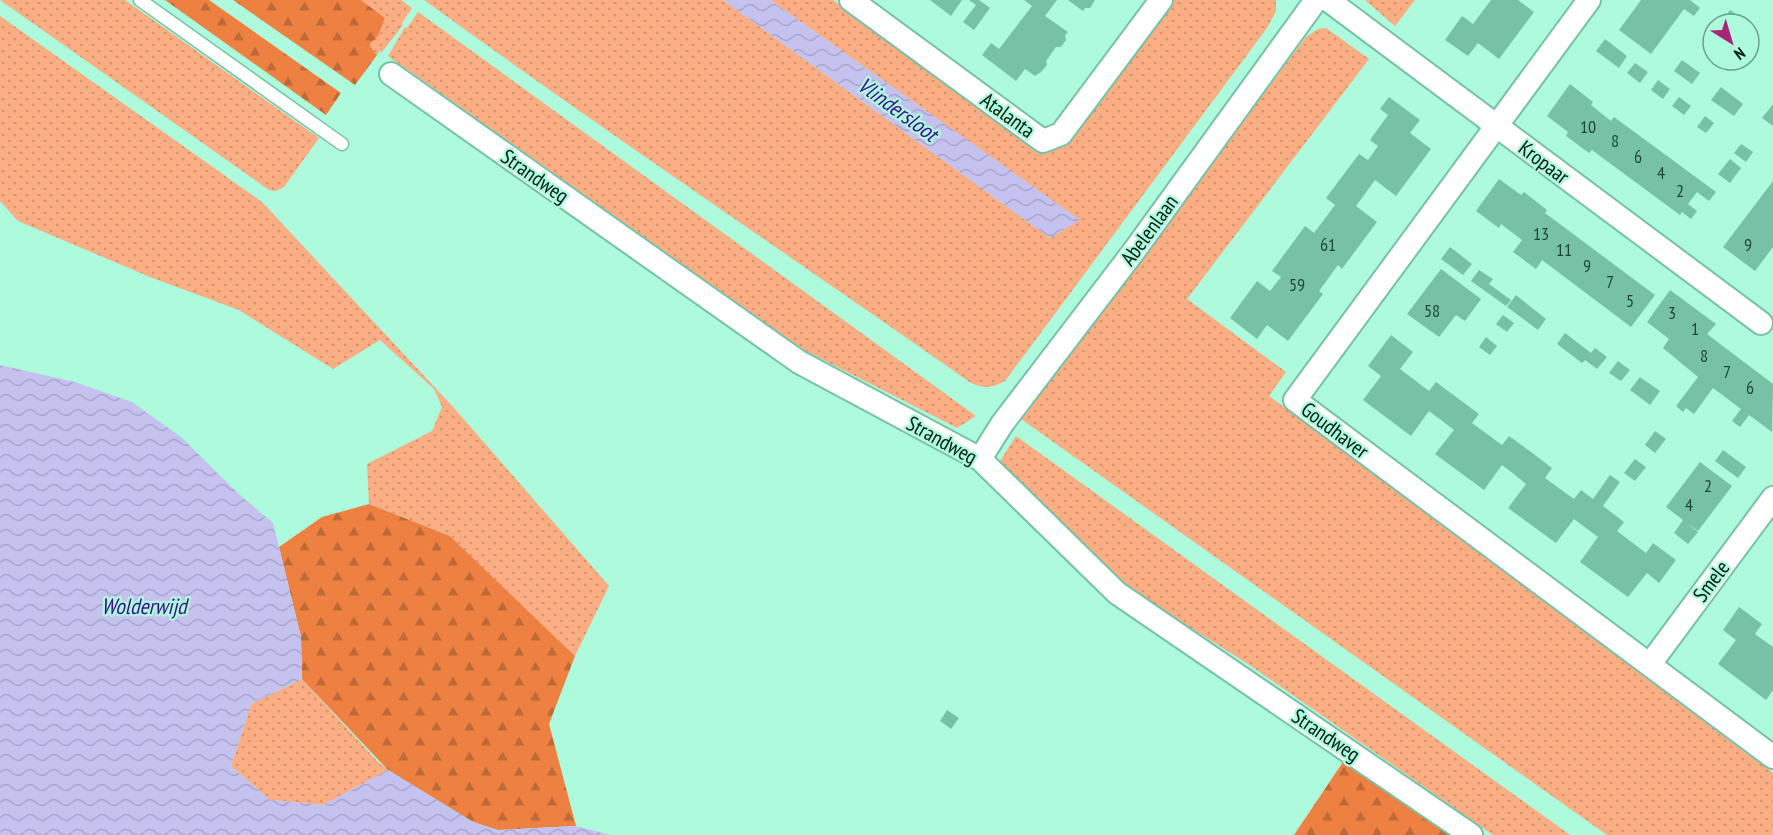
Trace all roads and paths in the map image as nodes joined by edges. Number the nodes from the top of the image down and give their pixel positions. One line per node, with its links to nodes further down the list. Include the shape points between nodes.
1 (140, 0): 9 (lane)
2 (851, 0): 3 (street, Atalanta, via 1043,141 1061,134)
3 (1161, 0)
4 (1316, 0): 11 (street, Abelenlaan)
5 (1328, 0): 8 (street, Kropaar)
6 (1589, 0): 8 (street, Goudhaver)
7 (391, 74): 11 (street, Strandweg, via 798,362)
8 (1496, 125): 10 (street, Kropaar); 13 (street, Goudhaver, via 1295,400)
9 (342, 144)
10 (1769, 321)
11 (980, 459): 15 (street, Strandweg, via 1117,593)
12 (1773, 498): 13 (street, Smele)
13 (1650, 664): 14 (street, Goudhaver)
14 (1773, 757)
15 (1471, 835)

